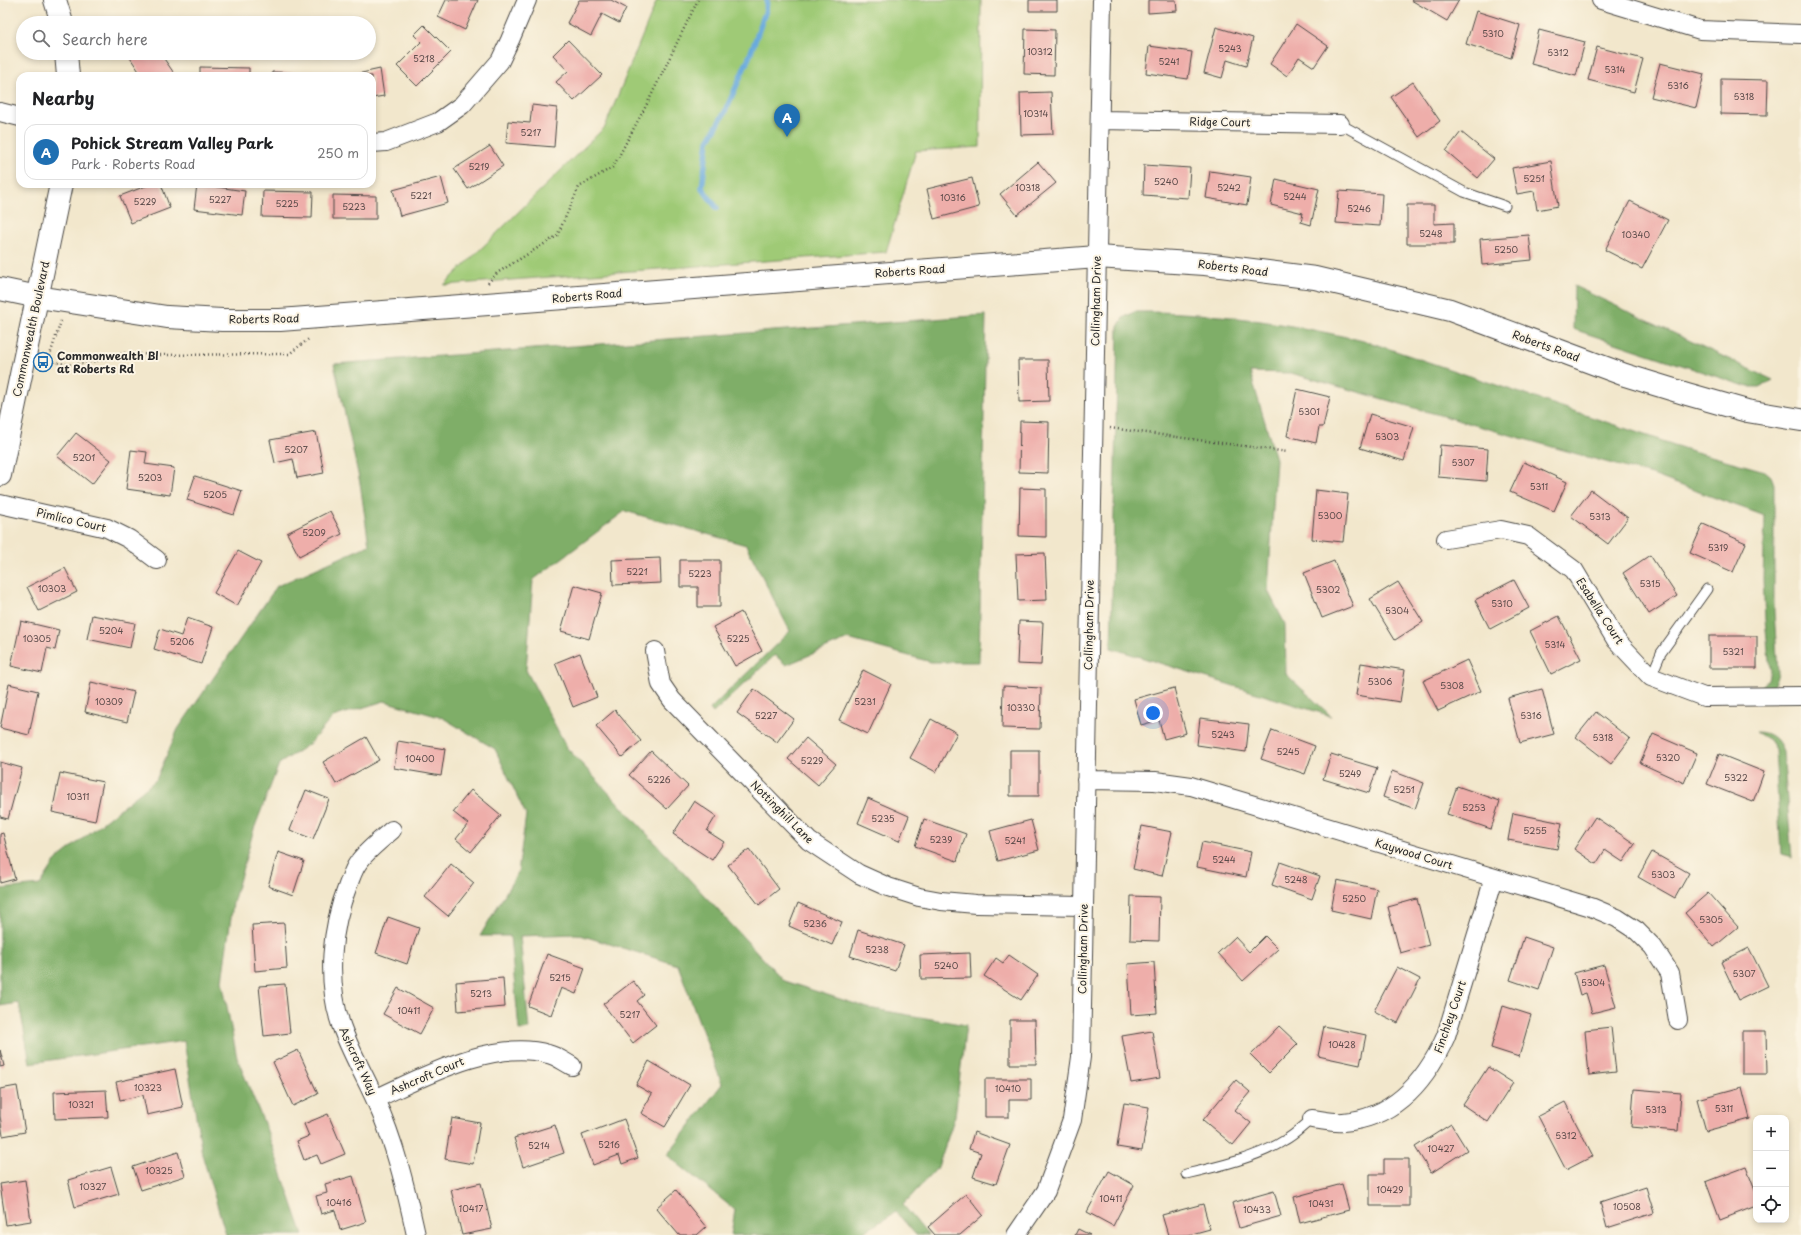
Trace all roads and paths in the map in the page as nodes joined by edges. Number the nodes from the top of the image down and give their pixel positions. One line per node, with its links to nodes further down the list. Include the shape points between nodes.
1 (56, 0): 6 (main road)
2 (527, 0): 14 (street, via 500,61 462,105 438,122 386,142)
3 (698, 0): 20 (path, via 613,167 579,187 558,236 491,278)
4 (1102, 0): 12 (street, Collingham Drive)
5 (1601, 0): 7 (street, via 1700,30)
6 (60, 16)
7 (1801, 34)
8 (67, 60): 9 (main road)
9 (68, 72)
10 (0, 112): 11 (street)
11 (16, 116)
12 (1100, 120): 13 (street, Ridge Court); 17 (street, Collingham Drive)
13 (1340, 124): 16 (lane, via 1464,192)
14 (376, 143)
15 (60, 188): 19 (main road, Commonwealth Boulevard)
16 (1505, 206)
17 (1097, 257): 20 (main road, Roberts Road); 23 (main road, Roberts Road, via 1205,264 1315,278 1450,310 1625,375 1747,411); 24 (street, Collingham Drive)
18 (0, 289): 19 (main road, Roberts Road)
19 (38, 297): 20 (main road, Roberts Road, via 167,317 222,320 280,320); 26 (main road, Commonwealth Boulevard)
20 (481, 304)
21 (61, 320): 22 (path, via 48,361 72,364 102,360 123,353 288,354)
22 (313, 337)
23 (1801, 420)
24 (1093, 426): 25 (path); 34 (street, Collingham Drive)
25 (1288, 452)
26 (0, 475)
27 (0, 504): 29 (street, Pimlico Court, via 107,528 129,539)
28 (1446, 539): 32 (street, Esabella Court, via 1501,530 1528,536 1574,570 1616,640)
29 (157, 560)
30 (1707, 589): 32 (lane, via 1661,653)
31 (654, 651): 37 (street, Nottinghill Lane, via 661,684 672,700 809,841 858,874 888,887 941,901)
32 (1651, 677): 33 (street, Esabella Court, via 1704,697)
33 (1801, 696)
34 (1086, 780): 36 (street, Kaywood Court, via 1155,781 1191,786); 37 (street, Collingham Drive)
35 (392, 830): 40 (street, Ashcroft Way, via 358,862 353,872 339,909 333,951 334,986 341,1024)
36 (1494, 878): 38 (street, Kaywood Court, via 1591,907 1637,931 1653,947 1670,973); 41 (street, Finchley Court, via 1446,1036 1436,1059 1424,1077 1407,1096 1387,1109 1365,1118 1342,1122)
37 (1084, 906): 44 (street, Collingham Drive, via 1081,1056 1072,1120 1046,1191)
38 (1678, 1020)
39 (572, 1066): 40 (street, Ashcroft Court, via 546,1053 521,1050 494,1054 456,1062)
40 (375, 1099): 43 (street, Ashcroft Way, via 404,1182)
41 (1312, 1119): 42 (lane, via 1285,1140 1253,1155)
42 (1186, 1174)
43 (416, 1235)
44 (1016, 1235)

